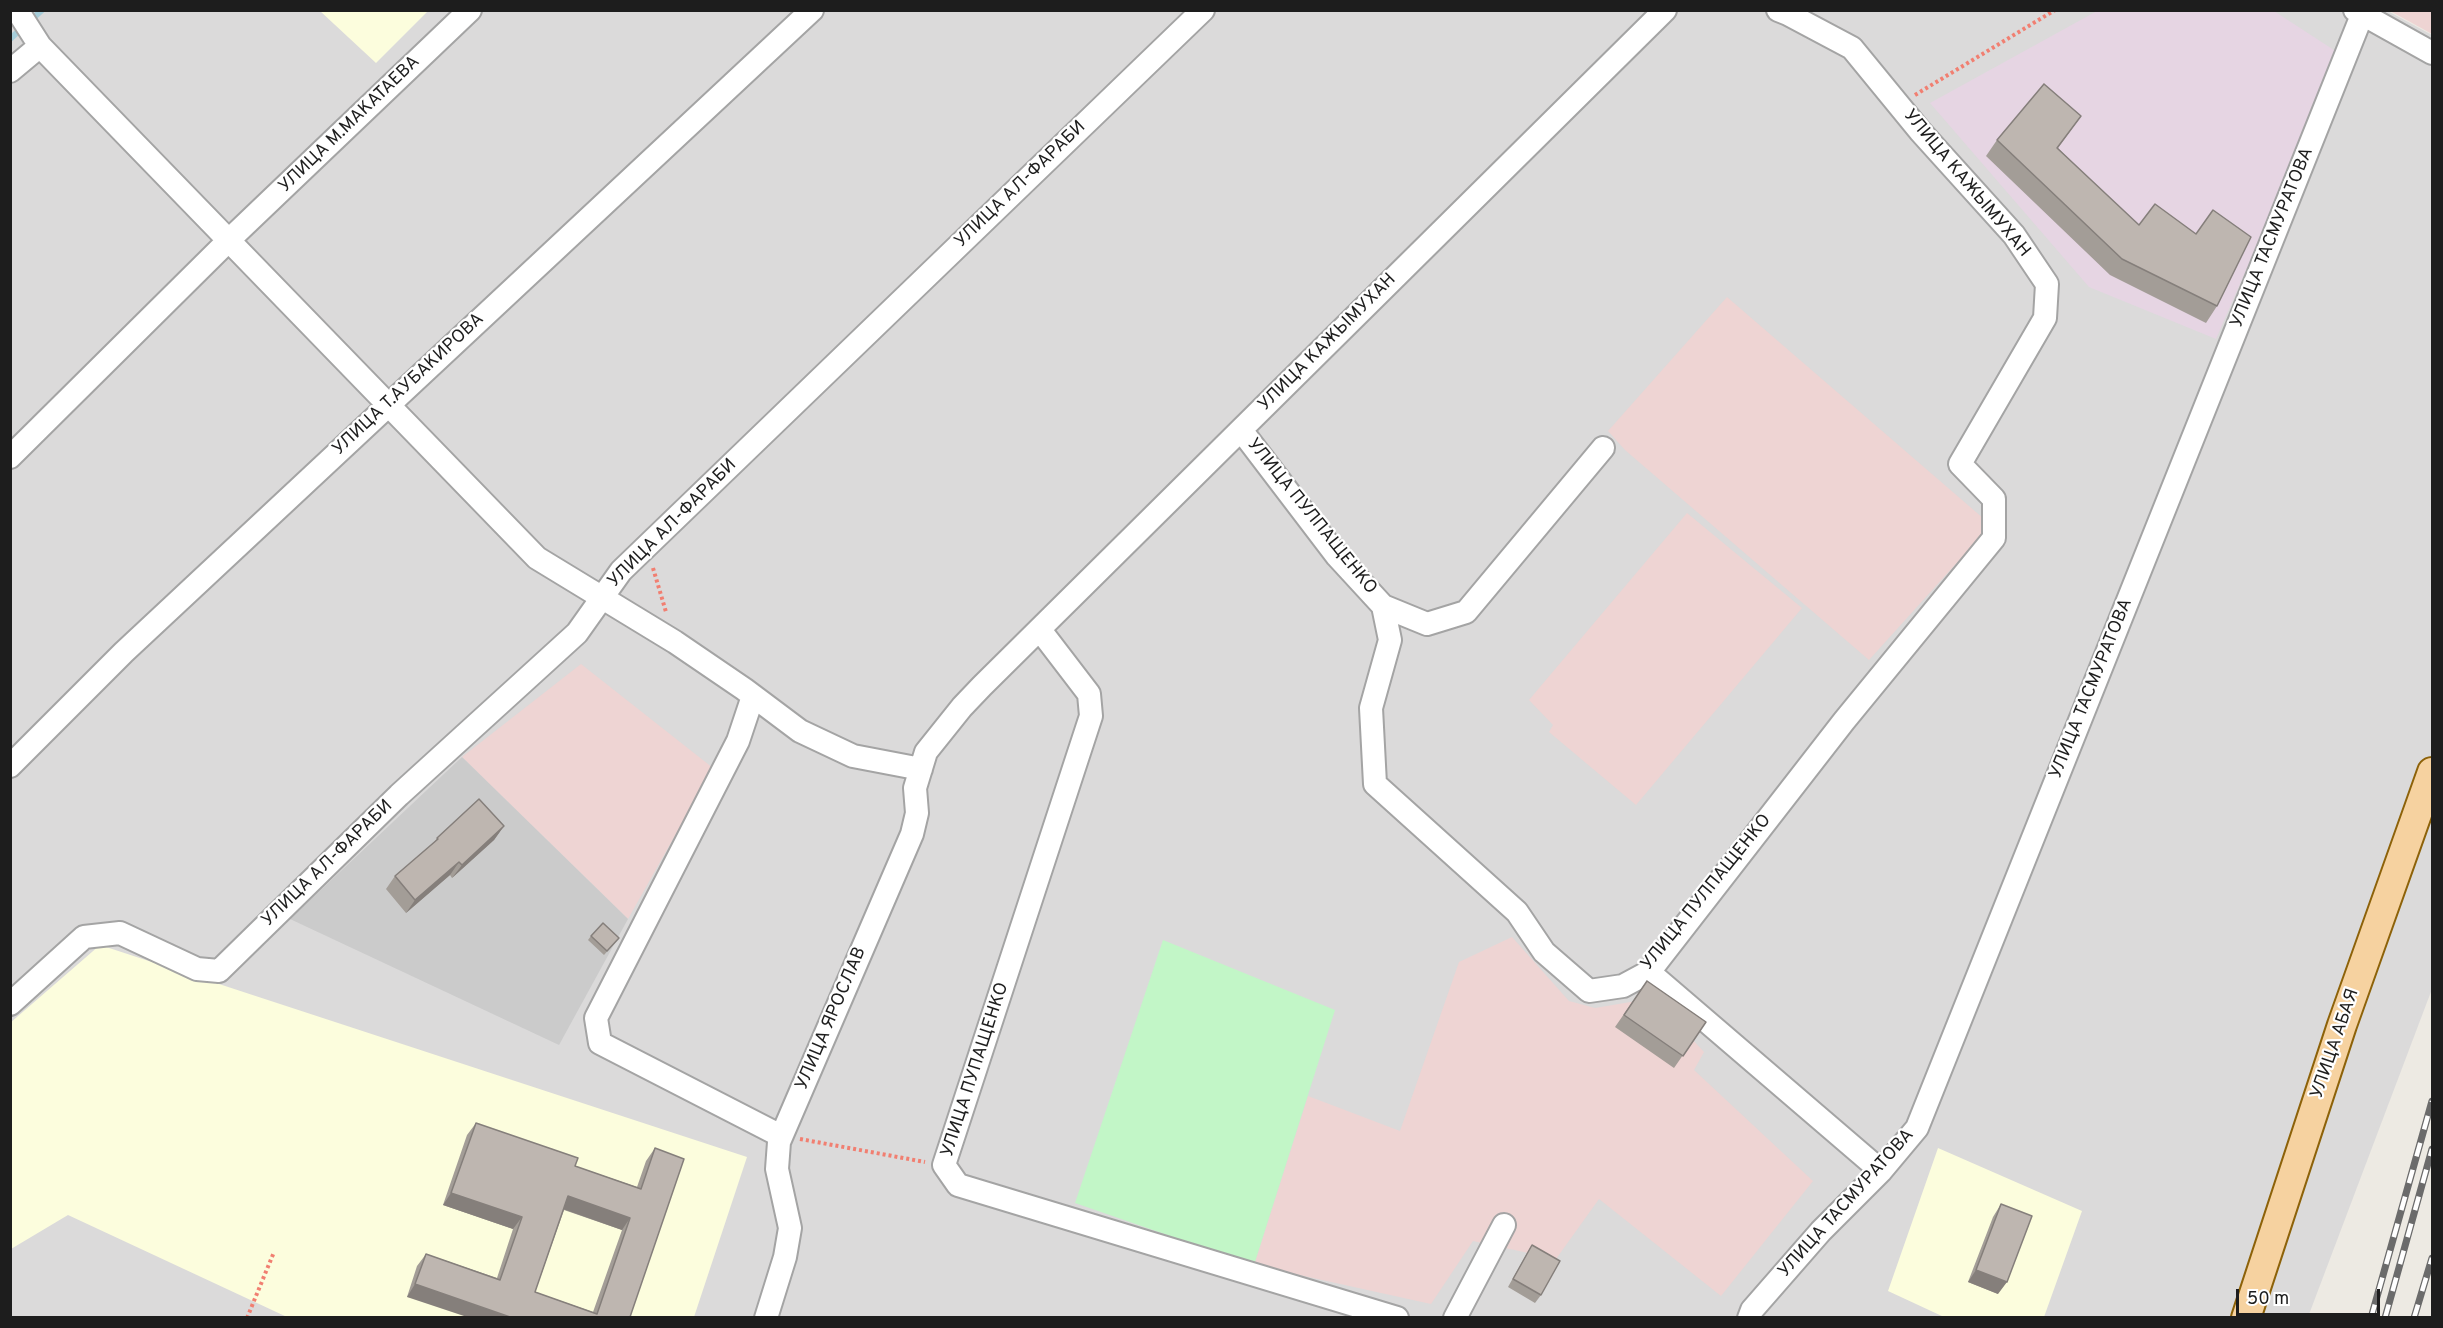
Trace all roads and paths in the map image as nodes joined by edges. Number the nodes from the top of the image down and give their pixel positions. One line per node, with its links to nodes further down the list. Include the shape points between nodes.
1 (17, 10): 9 (street)
2 (470, 10): 13 (street, УЛИЦА М.МАКАТАЕВА)
3 (812, 10): 14 (street, УЛИЦА Т.АУБАКИРОВА)
4 (1203, 10): 19 (street, УЛИЦА АЛ-ФАРАБИ)
5 (1665, 10): 15 (street, УЛИЦА КАЖЫМУХАН)
6 (1778, 10): 12 (street, УЛИЦА КАЖЫМУХАН, via 1852,48)
7 (2055, 10): 12 (path)
8 (2358, 13): 10 (street); 33 (street, УЛИЦА ТАСМУРАТОВА, via 1917,1128)
9 (40, 46): 11 (street); 13 (street)
10 (2433, 53)
11 (10, 71)
12 (1899, 105): 18 (street, УЛИЦА КАЖЫМУХАН, via 2014,235 2046,284 2045,318)
13 (229, 240): 14 (street); 17 (street, УЛИЦА М.МАКАТАЕВА)
14 (387, 405): 20 (street, via 537,558); 26 (street, УЛИЦА Т.АУБАКИРОВА, via 124,652)
15 (1241, 430): 21 (street, УЛИЦА ПУЛПАЩЕНКО, via 1337,556); 22 (street, УЛИЦА КАЖЫМУХАН)
16 (1603, 447): 21 (street, via 1466,612 1427,624)
17 (10, 457)
18 (1960, 464): 29 (street, УЛИЦА ПУЛПАЩЕНКО, via 1994,499 1994,537 1844,721)
19 (646, 547): 20 (street, УЛИЦА АЛ-ФАРАБИ); 23 (path)
20 (603, 596): 23 (street); 30 (street, УЛИЦА АЛ-ФАРАБИ, via 577,633 399,795 219,971 197,969 120,933 84,937)
21 (1383, 606): 29 (street, УЛИЦА ПУЛПАЩЕНКО, via 1390,640 1371,708 1375,784 1517,912 1544,952 1589,991 1623,986)
22 (1040, 630): 25 (street, УЛИЦА КАЖЫМУХАН); 32 (street, УЛИЦА ПУПАЩЕНКО, via 1089,694 1091,716)
23 (675, 642): 24 (street)
24 (753, 696): 27 (street, via 800,732 853,756); 31 (street, via 738,741 596,1018 600,1043)
25 (944, 730): 27 (street, УЛИЦА ЯРОСЛАВ, via 926,752)
26 (10, 766)
27 (921, 769): 31 (street, УЛИЦА ЯРОСЛАВ, via 915,788 917,813 912,834)
28 (2433, 772): 41 (main road, УЛИЦА АБАЯ, via 2342,1024)
29 (1649, 972): 33 (street)
30 (10, 1004)
31 (781, 1136): 32 (path); 37 (street, УЛИЦА ЯРОСЛАВ, via 777,1169 790,1228)
32 (945, 1165): 38 (street, УЛИЦА ПУПАЩЕНКО, via 958,1185)
33 (1881, 1171): 40 (street, УЛИЦА ТАСМУРАТОВА, via 1821,1231)
34 (1504, 1225): 39 (street)
35 (274, 1252): 36 (path)
36 (247, 1317)
37 (766, 1317)
38 (1397, 1317)
39 (1455, 1317)
40 (1749, 1317)
41 (2246, 1317)

